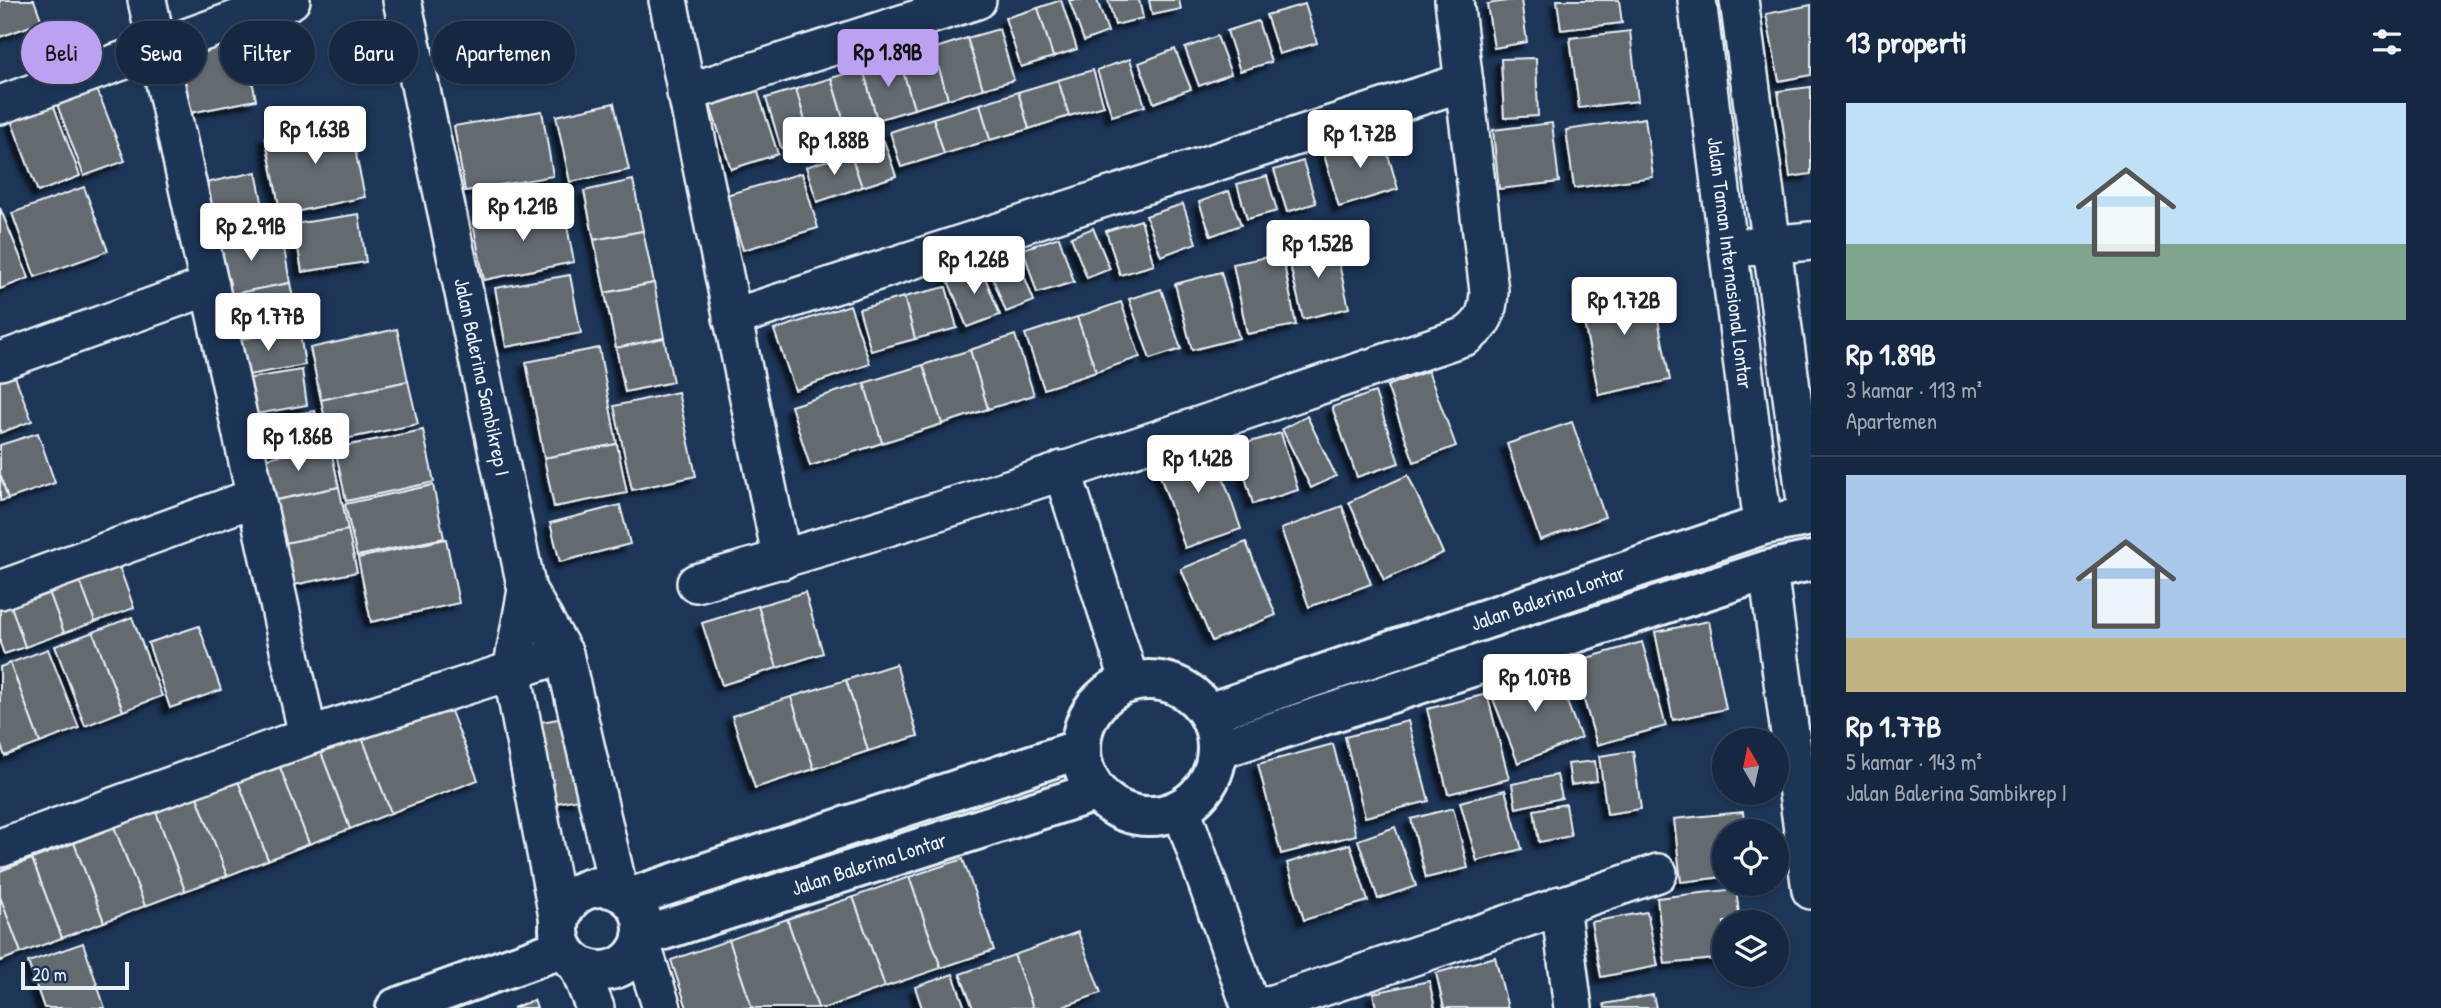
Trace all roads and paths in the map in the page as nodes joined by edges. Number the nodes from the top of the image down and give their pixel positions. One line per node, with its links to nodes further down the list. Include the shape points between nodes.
1 (147, 0): 9 (street)
2 (291, 0): 10 (street)
3 (402, 0): 31 (street, Jalan Balerina Sambikrep I)
4 (668, 0): 14 (street)
5 (977, 0): 14 (street)
6 (1454, 0): 12 (street)
7 (1697, 0): 18 (street, Jalan Taman Internasional Lontar)
8 (1740, 0): 17 (street, Jalan Taman Internasional Lontar)
9 (151, 21)
10 (206, 30)
11 (116, 63): 15 (street)
12 (1464, 82): 20 (street); 22 (street, via 1489,291 1488,309 1474,331)
13 (165, 84): 19 (street)
14 (686, 93): 20 (street)
15 (0, 105)
16 (1811, 242): 17 (street)
17 (1770, 246): 18 (street); 24 (street, Jalan Taman Internasional Lontar)
18 (1728, 248): 25 (street, Jalan Taman Internasional Lontar)
19 (210, 286): 21 (street); 23 (street)
20 (733, 318): 26 (street)
21 (0, 361)
22 (1062, 470): 26 (street); 34 (street)
23 (256, 497): 30 (street); 36 (street)
24 (1810, 516): 25 (street, Jalan Balerina Lontar)
25 (1763, 525): 35 (street, Jalan Balerina Lontar)
26 (782, 560): 29 (street)
27 (1811, 561): 28 (street, Jalan Balerina Lontar)
28 (1768, 570): 38 (street, Jalan Balerina Lontar); 43 (street)
29 (696, 583)
30 (0, 590)
31 (527, 590): 32 (street, Jalan Balerina Sambikrep I); 33 (street, Jalan Balerina Sambikrep I)
32 (564, 654): 33 (street); 44 (street, Jalan Balerina Sambikrep I)
33 (512, 671): 36 (street); 47 (street, Jalan Balerina Sambikrep I)
34 (1130, 682): 35 (street, via 1160,681 1188,692); 37 (street, via 1094,707 1083,727)
35 (1208, 713): 38 (street)
36 (309, 736): 41 (street)
37 (1080, 749): 39 (street); 44 (street, Jalan Balerina Lontar)
38 (1217, 750): 40 (street, via 1207,784)
39 (1095, 792): 40 (street, via 1114,807 1136,815 1159,816); 46 (street, Jalan Balerina Lontar)
40 (1181, 808): 51 (street)
41 (0, 848)
42 (1658, 873): 45 (street)
43 (1811, 890)
44 (624, 895): 46 (street, via 640,916); 47 (street, via 604,887 575,896 564,908)
45 (1560, 905): 52 (street); 53 (street)
46 (641, 940): 47 (street, via 622,966 607,970 592,970); 50 (street)
47 (567, 945): 48 (street); 49 (street, Jalan Balerina Sambikrep I)
48 (396, 1008)
49 (595, 1008)
50 (662, 1008)
51 (1251, 1008)
52 (1261, 1008)
53 (1573, 1008)

